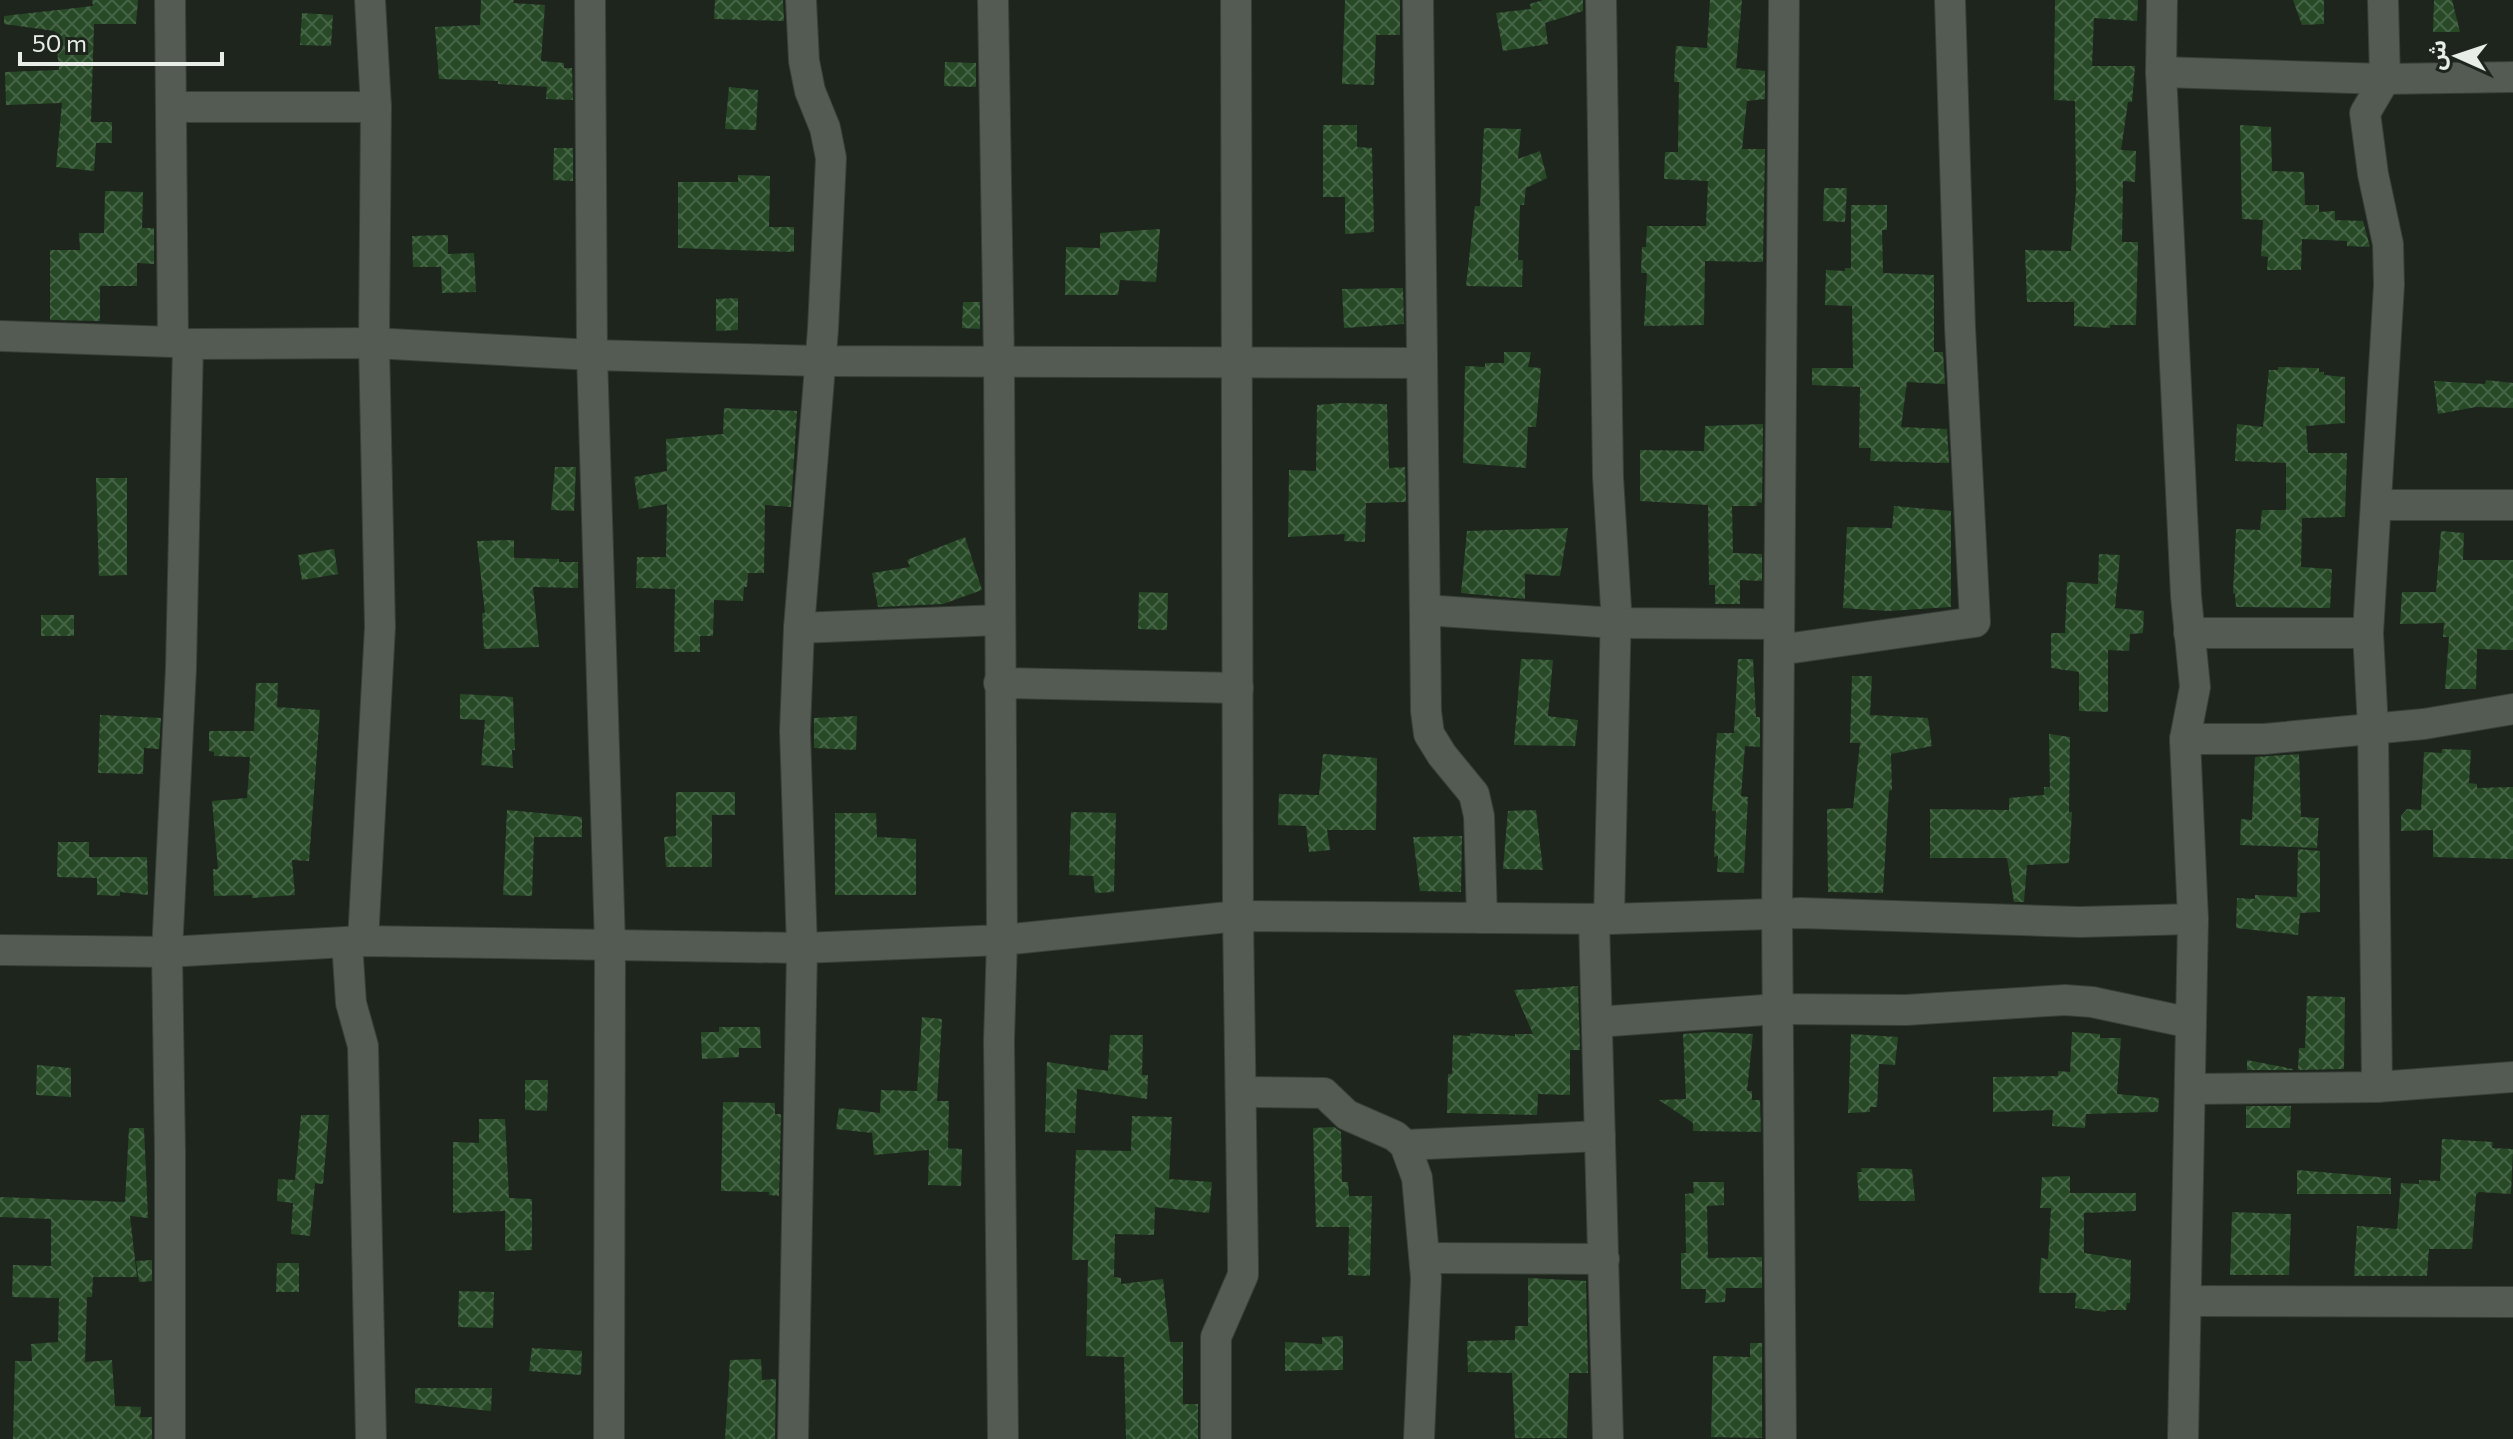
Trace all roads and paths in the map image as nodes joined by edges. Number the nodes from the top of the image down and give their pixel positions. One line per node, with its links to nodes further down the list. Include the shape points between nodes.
1 (170, 0): 16 (street)
2 (370, 0): 17 (street)
3 (590, 0): 21 (street)
4 (801, 0): 23 (street, via 804,61 831,158)
5 (993, 0): 24 (street)
6 (1236, 0): 22 (street)
7 (1418, 0): 25 (street)
8 (1601, 0): 30 (street)
9 (1784, 0): 34 (street)
10 (1950, 0): 34 (street, via 1975,622)
11 (2162, 0): 13 (street)
12 (2383, 0): 15 (street)
13 (2161, 72): 15 (street); 32 (street)
14 (2513, 77): 15 (street)
15 (2385, 79): 26 (street, via 2365,113 2388,244)
16 (172, 107): 17 (street); 19 (street)
17 (376, 107): 20 (street)
18 (0, 336): 19 (street)
19 (180, 343): 20 (street); 50 (street, via 181,668)
20 (374, 343): 21 (street); 46 (street, via 380,627)
21 (592, 355): 23 (street); 47 (street)
22 (1237, 360): 24 (street); 25 (street); 36 (street)
23 (820, 361): 24 (street); 31 (street)
24 (999, 361): 29 (street)
25 (1421, 363): 28 (street)
26 (2378, 505): 27 (street); 33 (street)
27 (2513, 505)
28 (1425, 610): 30 (street); 42 (street, via 1429,734 1474,794)
29 (999, 620): 31 (street); 35 (street)
30 (1615, 623): 34 (street); 43 (street)
31 (799, 628): 48 (street, via 795,731)
32 (2189, 633): 33 (street); 39 (street, via 2195,687)
33 (2368, 633): 38 (street)
34 (1778, 637): 40 (street)
35 (999, 683): 36 (street); 45 (street)
36 (1238, 688): 41 (street)
37 (2513, 709): 38 (street)
38 (2373, 728): 39 (street, via 2264,739); 55 (street)
39 (2185, 739): 44 (street)
40 (1777, 914): 43 (street); 44 (street, via 2080,922); 51 (street)
41 (1238, 916): 42 (street); 45 (street); 57 (street)
42 (1482, 918): 43 (street)
43 (1602, 919): 52 (street)
44 (2193, 919): 53 (street)
45 (1002, 940): 48 (street); 68 (street)
46 (355, 941): 47 (street); 50 (street); 65 (street, via 351,1003 363,1046)
47 (610, 944): 48 (street); 66 (street)
48 (802, 948): 67 (street)
49 (0, 950): 50 (street)
50 (167, 952): 64 (street)
51 (1778, 1009): 52 (street); 53 (street, via 1906,1010 2079,1000); 72 (street)
52 (1597, 1022): 58 (street)
53 (2191, 1023): 56 (street)
54 (2513, 1077): 55 (street)
55 (2377, 1087): 56 (street)
56 (2190, 1089): 62 (street)
57 (1241, 1092): 59 (street, via 1324,1093 1347,1115); 69 (street, via 1243,1275 1216,1337)
58 (1600, 1136): 59 (street); 61 (street)
59 (1405, 1145): 60 (street, via 1417,1178)
60 (1425, 1258): 61 (street); 70 (street)
61 (1604, 1259): 71 (street)
62 (2186, 1301): 63 (street); 73 (street)
63 (2513, 1302)
64 (170, 1439)
65 (371, 1439)
66 (609, 1439)
67 (793, 1439)
68 (1003, 1439)
69 (1216, 1439)
70 (1419, 1439)
71 (1608, 1439)
72 (1781, 1439)
73 (2183, 1439)

